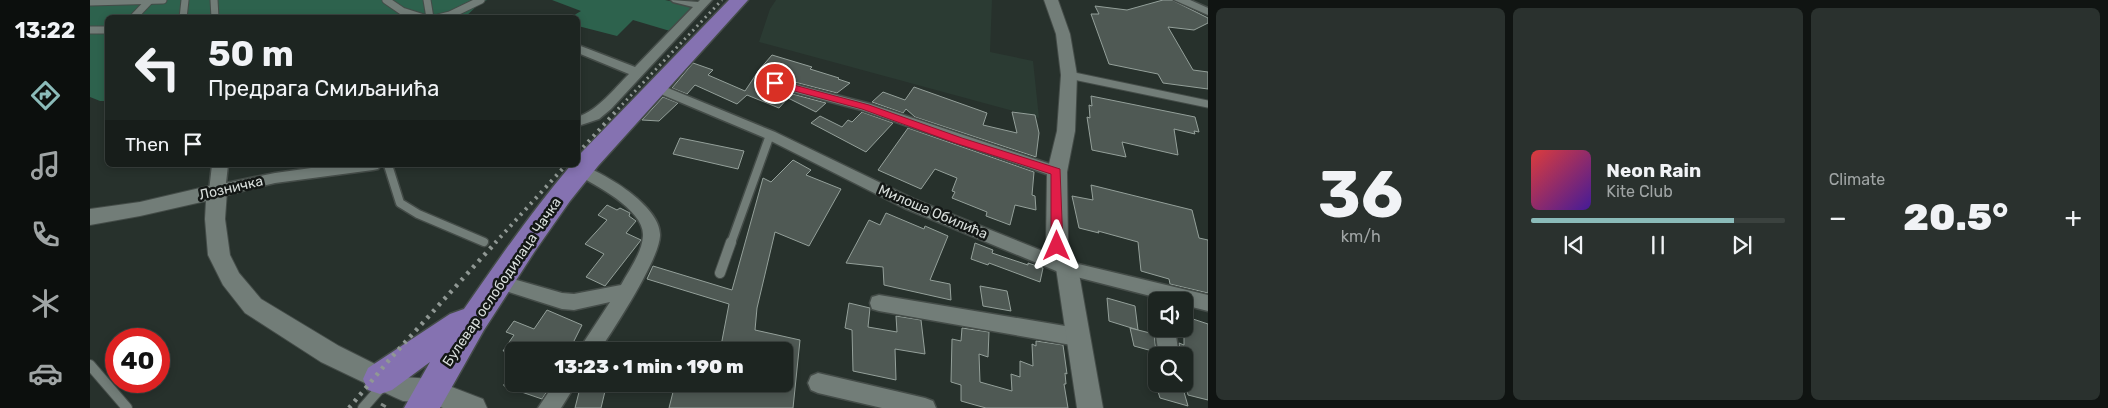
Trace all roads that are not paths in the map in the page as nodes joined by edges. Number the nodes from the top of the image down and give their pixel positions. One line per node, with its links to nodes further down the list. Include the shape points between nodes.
1 (150, 0): 2 (lane); 12 (lane); 15 (lane)
2 (163, 0)
3 (185, 0): 16 (lane)
4 (214, 0): 17 (lane)
5 (386, 0): 18 (lane)
6 (428, 0): 19 (lane)
7 (481, 0): 20 (lane)
8 (676, 0): 13 (street)
9 (739, 0): 34 (main road, Булевар ослободилаца Чачка)
10 (1051, 0): 25 (street, via 1063,34)
11 (1180, 0): 14 (street)
12 (90, 2)
13 (704, 3): 24 (street)
14 (1208, 12)
15 (136, 15)
16 (183, 15)
17 (215, 15)
18 (415, 15)
19 (430, 15)
20 (447, 15)
21 (90, 30): 22 (lane)
22 (105, 30)
23 (580, 50): 24 (street)
24 (636, 72): 29 (street, via 600,112)
25 (1068, 75): 28 (lane); 35 (street, via 1066,131)
26 (775, 83): 35 (street, via 866,107)
27 (668, 92): 30 (street, Милоша Обилића)
28 (1208, 104)
29 (580, 121)
30 (770, 135): 39 (street, Милоша Обилића, via 910,204); 40 (lane)
31 (220, 167): 36 (street)
32 (358, 167): 36 (street, Лозничка, via 275,178)
33 (389, 167): 38 (lane, via 400,203)
34 (580, 170): 41 (main road, Булевар ослободилаца Чачка); 42 (street, via 622,195 649,225 652,240)
35 (1057, 172): 39 (street, via 1057,246)
36 (217, 191): 37 (street, Лозничка); 53 (street, via 219,255 244,296 270,318)
37 (90, 217)
38 (484, 242)
39 (1067, 268): 43 (street, Милоша Обилића); 48 (street)
40 (720, 273)
41 (499, 282): 42 (street, via 562,302); 47 (main road, Булевар ослободилаца Чачка)
42 (626, 291): 49 (street)
43 (1148, 292)
44 (1193, 301): 46 (street, Милоша Обилића)
45 (879, 303): 48 (street)
46 (1208, 303)
47 (473, 321): 53 (main road, Булевар ослободилаца Чачка); 53 (main road, via 461,323)
48 (1077, 337): 59 (street)
49 (594, 342)
50 (90, 365): 54 (lane)
51 (818, 383): 58 (street)
52 (560, 392): 57 (street)
53 (409, 395): 55 (lane); 56 (street)
54 (126, 408)
55 (363, 408)
56 (474, 408)
57 (549, 408)
58 (926, 408)
59 (1090, 408)

